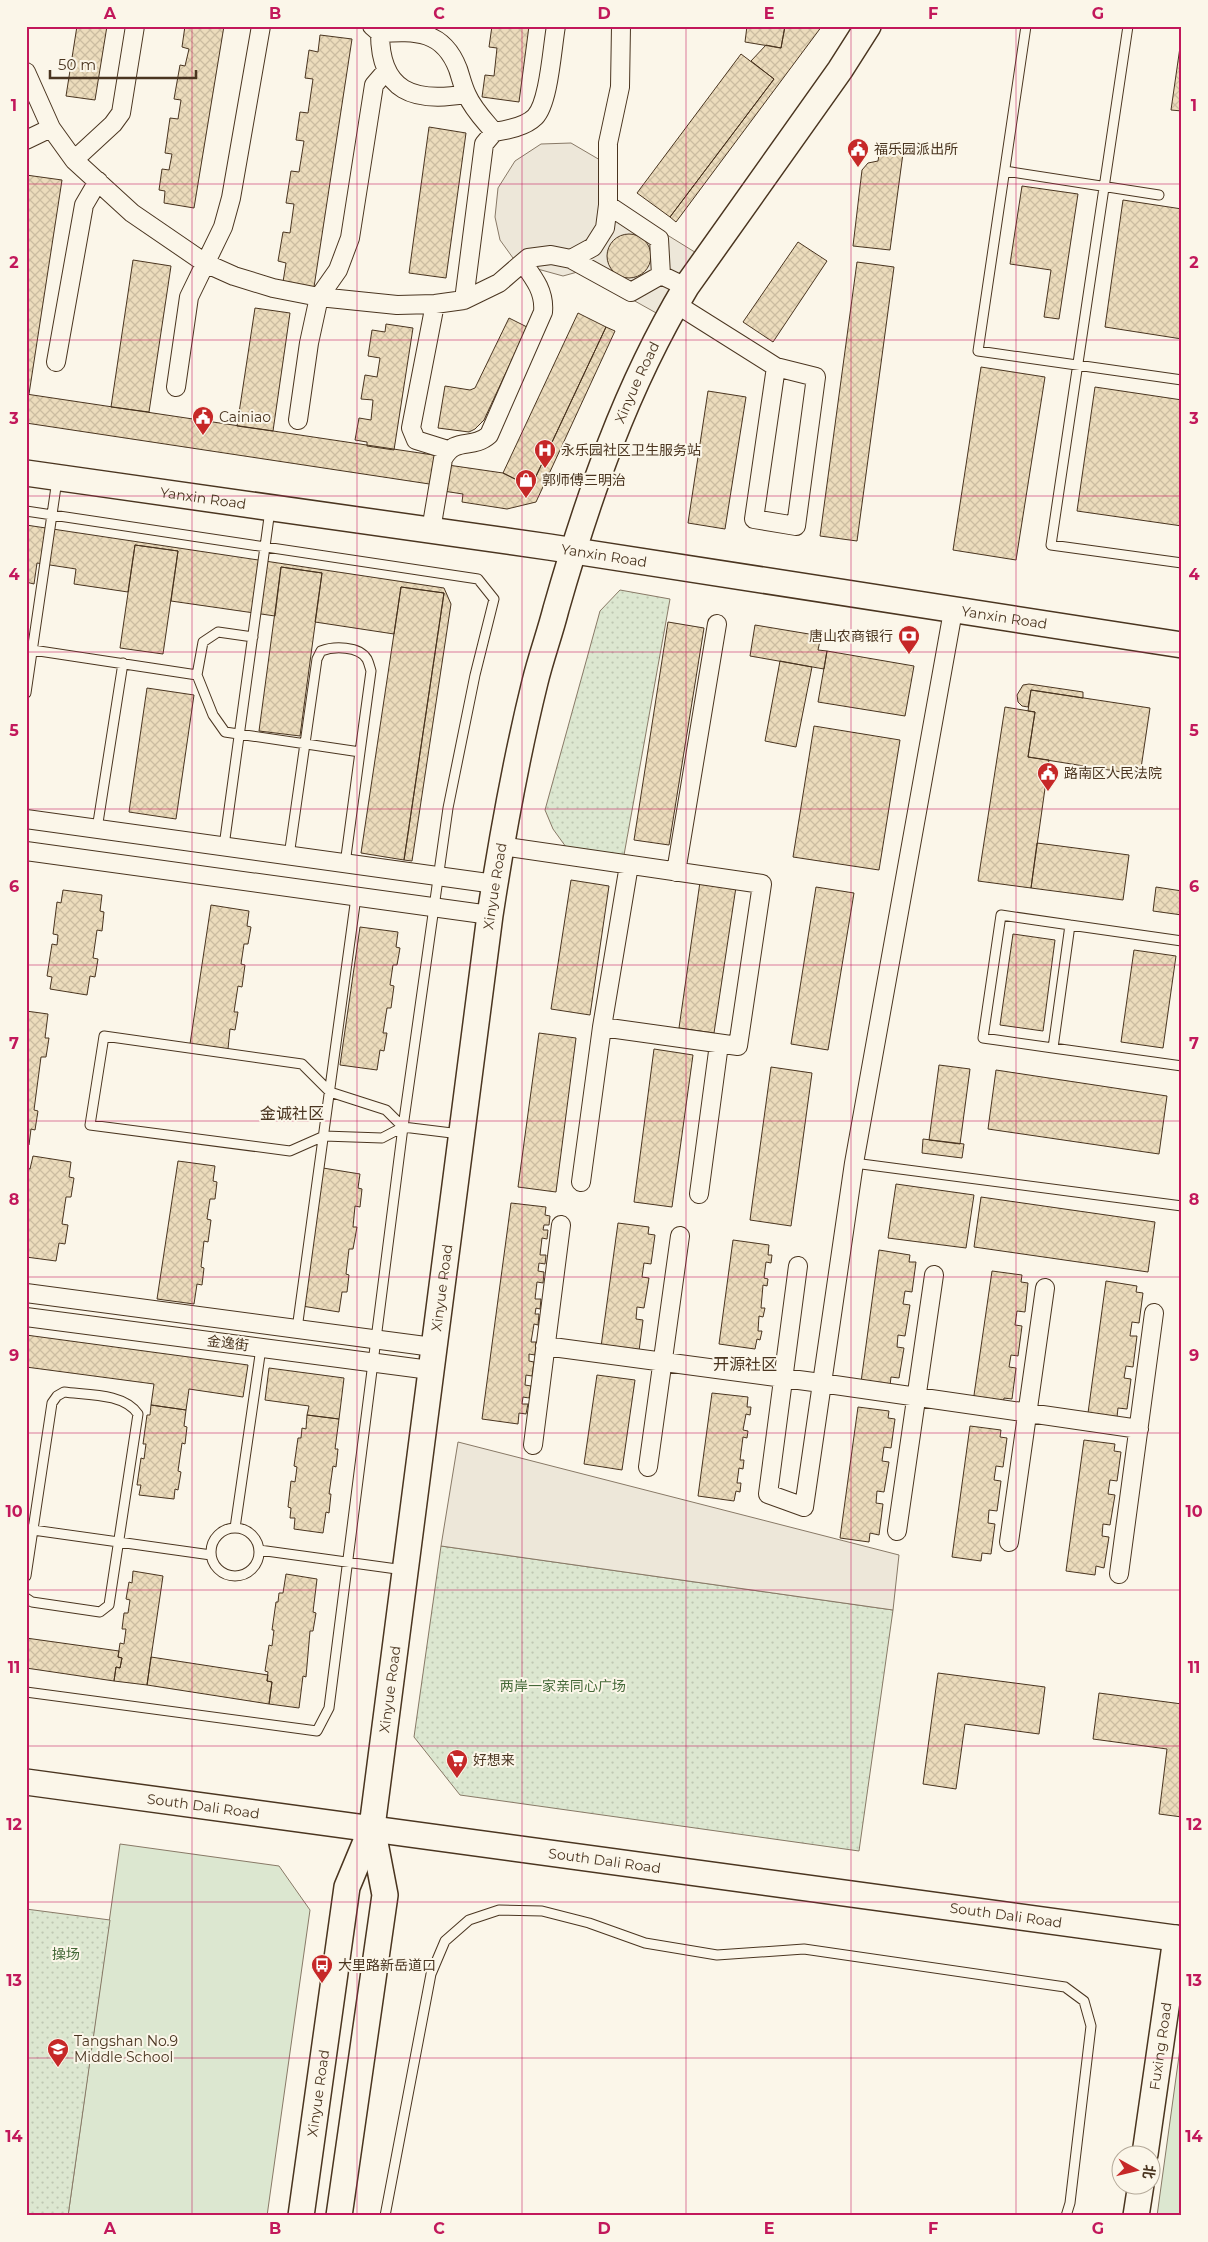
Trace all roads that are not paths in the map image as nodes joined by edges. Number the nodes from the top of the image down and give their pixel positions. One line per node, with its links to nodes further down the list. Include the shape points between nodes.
1 (136, 26): 16 (street, via 121,113)
2 (261, 26): 24 (street, via 231,198 223,228)
3 (556, 26): 14 (street, via 544,104 534,118 512,129)
4 (622, 26): 21 (street, via 620,86 608,143)
5 (868, 26): 26 (street, Xinyue Road)
6 (1026, 26): 17 (lane)
7 (1128, 26): 19 (lane)
8 (376, 29): 9 (street); 10 (street)
9 (414, 29): 12 (street, via 446,46 458,68)
10 (386, 71): 12 (street, via 393,81 410,93 430,98); 27 (street, via 374,85 350,238 338,270)
11 (26, 72): 13 (street)
12 (466, 94): 14 (street)
13 (51, 128): 15 (street); 16 (street)
14 (494, 132): 28 (street, via 484,144)
15 (26, 140)
16 (74, 160): 18 (street)
17 (1005, 171): 19 (lane); 31 (lane, via 978,351)
18 (98, 181): 24 (street, via 132,213); 30 (street, via 84,205)
19 (1104, 186): 20 (lane); 31 (lane)
20 (1159, 194)
21 (608, 205): 22 (street, via 605,228 593,247); 25 (street, via 659,239)
22 (571, 259): 23 (street, via 551,256 528,258); 25 (street, via 631,292)
23 (523, 262): 28 (street, via 499,284); 36 (street, via 537,282 544,302 543,312 488,435 483,440 455,445)
24 (205, 263): 27 (street, via 273,288); 34 (street, via 189,297)
25 (661, 275): 26 (street)
26 (681, 296): 32 (street); 44 (street, Xinyue Road, via 619,420)
27 (319, 297): 29 (street, via 397,305); 35 (street)
28 (464, 300): 29 (street)
29 (435, 304): 36 (street, via 410,428 416,440)
30 (56, 362)
31 (1077, 365): 33 (lane); 45 (lane, via 1050,544)
32 (776, 366): 32 (street, via 754,519 796,526 816,377)
33 (1182, 380)
34 (176, 386)
35 (298, 420)
36 (448, 450): 42 (street, via 443,459)
37 (26, 473): 38 (street, Yanxin Road)
38 (58, 477): 39 (street, Yanxin Road); 41 (lane)
39 (271, 508): 42 (street, Yanxin Road); 43 (lane)
40 (26, 511): 41 (lane)
41 (52, 515): 43 (lane); 50 (lane)
42 (431, 530): 44 (street, Yanxin Road)
43 (265, 547): 48 (lane); 66 (lane, via 478,579 494,599 448,808)
44 (572, 551): 46 (street, Yanxin Road); 60 (street, Xinyue Road, via 536,680)
45 (1182, 563)
46 (953, 611): 49 (street, Yanxin Road); 81 (street)
47 (717, 624): 65 (street)
48 (252, 637): 52 (lane, via 218,632 202,642); 54 (lane)
49 (1182, 645)
50 (29, 649): 51 (lane); 53 (lane)
51 (122, 663): 52 (lane); 58 (lane)
52 (197, 675): 54 (lane, via 213,715 225,732)
53 (26, 693)
54 (239, 735): 55 (lane); 59 (lane)
55 (305, 744): 56 (lane); 56 (lane, via 317,659 321,651 331,647 359,651 367,659 371,672); 62 (lane)
56 (360, 752): 63 (lane)
57 (26, 819): 58 (street)
58 (97, 829): 59 (street)
59 (224, 846): 62 (street)
60 (501, 846): 64 (street); 67 (street, Xinyue Road)
61 (26, 851): 68 (street)
62 (289, 856): 63 (street)
63 (345, 864): 66 (street)
64 (629, 865): 65 (street); 73 (street)
65 (676, 872): 74 (street, via 762,884 738,1046)
66 (439, 876): 67 (street); 69 (lane)
67 (495, 884): 70 (street, Xinyue Road)
68 (356, 897): 69 (street); 77 (lane)
69 (435, 907): 70 (street); 78 (lane)
70 (490, 915): 79 (street, Xinyue Road)
71 (1070, 925): 72 (lane); 75 (lane); 75 (lane, via 1001,915 983,1038)
72 (1182, 941)
73 (602, 1027): 74 (street); 82 (street)
74 (719, 1044): 83 (street)
75 (1052, 1048): 76 (lane)
76 (1181, 1064)
77 (330, 1092): 78 (lane, via 386,1110); 80 (lane); 80 (lane, via 302,1064 104,1036 90,1125 290,1151)
78 (403, 1126): 79 (lane); 80 (lane, via 382,1138); 94 (lane)
79 (461, 1134): 97 (street, Xinyue Road)
80 (324, 1136): 93 (lane)
81 (854, 1162): 84 (lane); 101 (street)
82 (581, 1182)
83 (699, 1194)
84 (1182, 1206)
85 (561, 1225): 95 (street)
86 (680, 1236): 98 (street)
87 (798, 1266): 100 (street)
88 (934, 1275): 102 (street)
89 (1045, 1288): 103 (street)
90 (26, 1294): 93 (street)
91 (1154, 1313): 104 (street)
92 (26, 1317): 96 (street, 金逸街)
93 (297, 1329): 94 (street)
94 (376, 1340): 97 (street); 99 (lane)
95 (545, 1346): 98 (street); 105 (street)
96 (261, 1348): 99 (street, 金逸街); 107 (lane)
97 (432, 1359): 99 (street, 金逸街); 115 (street, Xinyue Road)
98 (662, 1362): 100 (street); 106 (street)
99 (373, 1363): 114 (lane)
100 (783, 1378): 101 (street); 101 (street, via 768,1494 804,1507)
101 (821, 1383): 102 (street)
102 (917, 1397): 103 (street); 109 (street)
103 (1028, 1413): 104 (street); 111 (street)
104 (1139, 1429): 116 (street)
105 (532, 1444)
106 (648, 1467)
107 (235, 1528): 112 (lane, via 254,1537); 113 (lane, via 227,1529 215,1539)
108 (30, 1529): 110 (lane); 110 (lane, via 52,1403 57,1396 64,1392 123,1400 138,1414); 117 (lane)
109 (897, 1531)
110 (120, 1542): 113 (lane); 118 (lane, via 112,1595 109,1605 100,1612 32,1602)
111 (1009, 1542)
112 (259, 1550): 113 (lane, via 255,1565 242,1575 225,1573); 114 (lane)
113 (211, 1555)
114 (348, 1562): 115 (lane); 119 (lane, via 329,1708 317,1731)
115 (405, 1570): 121 (street, Xinyue Road)
116 (1119, 1574)
117 (26, 1576)
118 (26, 1598)
119 (26, 1692)
120 (26, 1782): 121 (street, South Dali Road)
121 (372, 1827): 122 (street, South Dali Road); 125 (street, Xinyue Road, via 347,1887); 126 (street, Xinyue Road, via 385,1895)
122 (1179, 1938): 123 (street, Fuxing Road)
123 (1147, 2144)
124 (1139, 2194): 129 (street)
125 (301, 2216)
126 (339, 2216)
127 (385, 2216): 128 (lane, via 432,1974 445,1941 469,1920 499,1910 542,1911 645,1943 717,1955 804,1949 1065,1987 1084,2001 1091,2026)
128 (1066, 2216)
129 (1136, 2216)

